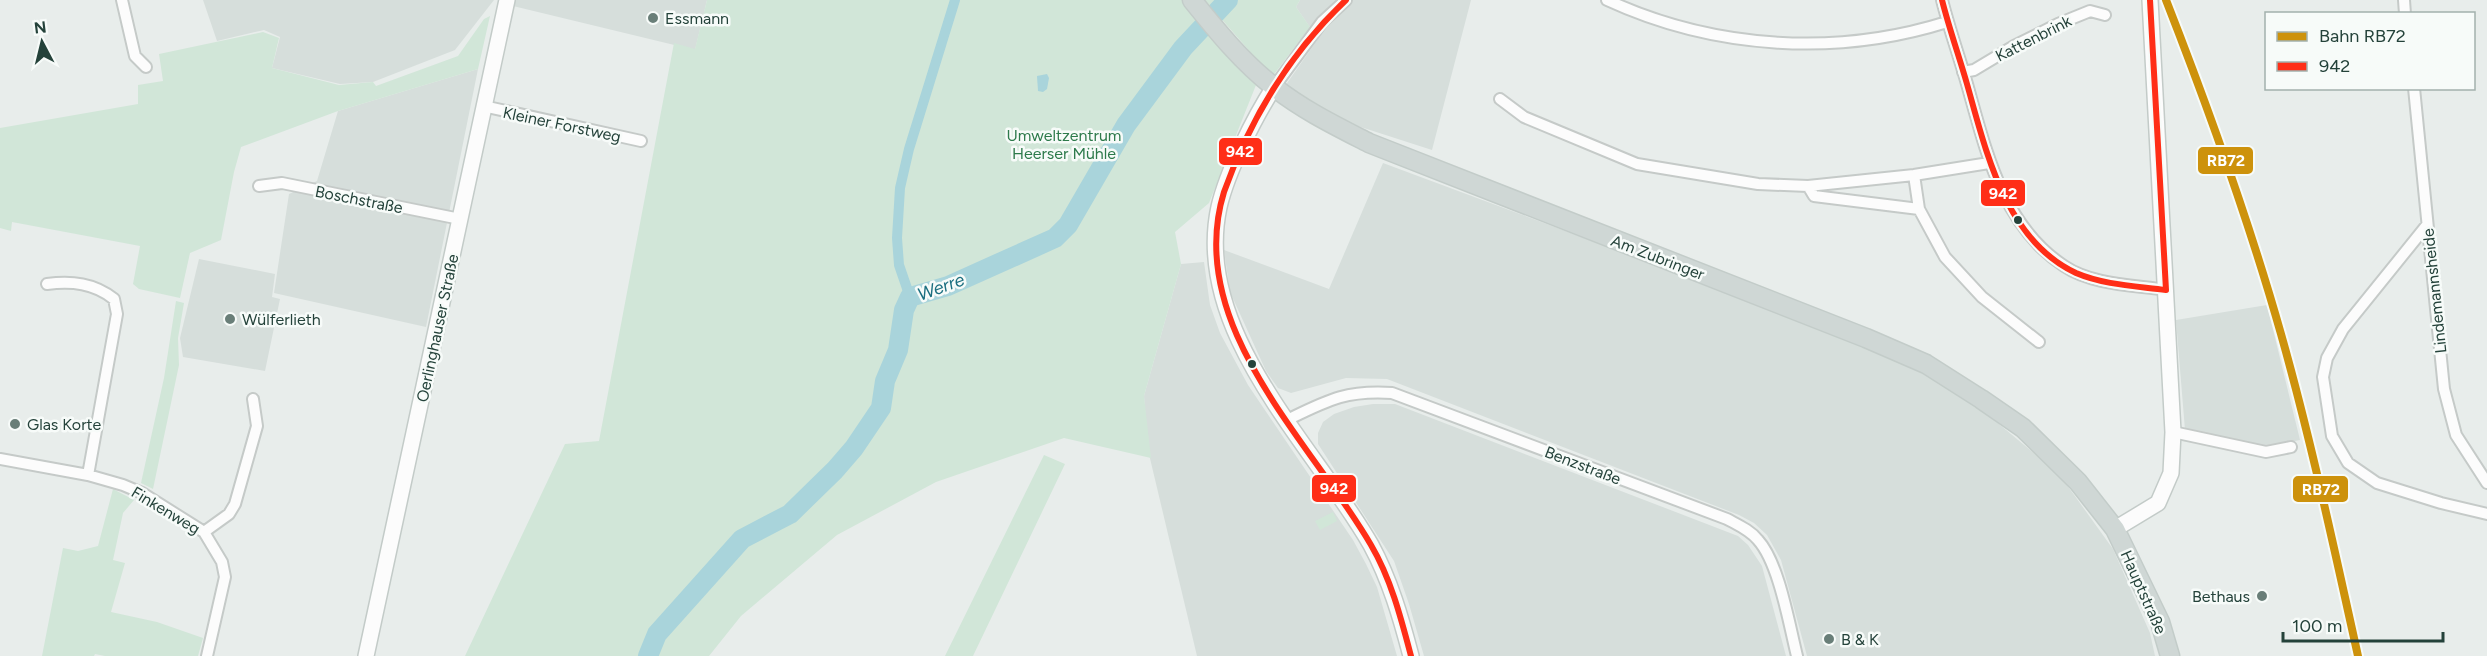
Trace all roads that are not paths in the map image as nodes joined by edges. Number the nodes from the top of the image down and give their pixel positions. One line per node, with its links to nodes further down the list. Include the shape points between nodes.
1 (122, 0): 10 (street, via 135,56)
2 (507, 0): 15 (street, Oerlinghauser Straße)
3 (1192, 0): 12 (main road, Am Zubringer, via 1228,44)
4 (1346, 0): 12 (street, via 1322,22)
5 (1607, 0): 9 (street, via 1677,27 1733,39 1785,44 1872,39)
6 (1942, 0): 9 (street)
7 (2150, 0): 25 (street)
8 (2105, 15): 11 (street, Kattenbrink, via 2090,11)
9 (1947, 22): 11 (street)
10 (146, 67)
11 (1964, 72): 17 (street)
12 (1274, 87): 28 (street, via 1260,108 1225,190 1216,240 1222,292 1231,322 1255,373); 35 (main road, Am Zubringer, via 1320,118 1369,143 1926,364 2023,428 2078,482)
13 (2414, 90): 23 (street, Lindemannsheide)
14 (1500, 99): 20 (street, via 1524,117 1637,164 1758,184)
15 (483, 106): 16 (street, Kleiner Forstweg); 22 (street, Oerlinghauser Straße)
16 (642, 141)
17 (1989, 163): 18 (street); 25 (street, via 2022,226 2064,266 2091,278)
18 (1914, 175): 20 (street); 21 (street)
19 (258, 186): 22 (street, Boschstraße, via 282,183)
20 (1808, 186): 21 (street, via 1814,196)
21 (1919, 208): 26 (street, via 1945,257 1982,297)
22 (460, 219): 38 (street, Oerlinghauser Straße)
23 (2427, 225): 33 (street, Lindemannsheide, via 2444,389 2456,435); 34 (street, via 2343,329 2327,358 2324,377 2332,436 2348,463 2377,483)
24 (47, 284): 32 (street, via 68,282 101,288 114,299 117,314)
25 (2166, 290): 29 (street)
26 (2039, 342)
27 (253, 399): 36 (street, via 257,426 236,504)
28 (1287, 420): 39 (street, via 1371,547 1397,605); 40 (street, Benzstraße, via 1352,393 1392,393 1727,519 1757,538 1770,557)
29 (2173, 432): 30 (street, via 2266,452); 35 (street, via 2172,473 2157,504)
30 (2290, 447)
31 (0, 459): 32 (street, Finkenweg)
32 (88, 475): 36 (street, Finkenweg, via 142,494)
33 (2487, 483)
34 (2487, 514)
35 (2115, 529): 41 (main road, Hauptstraße, via 2160,622)
36 (204, 532): 37 (street, Finkenweg, via 222,562 225,578)
37 (207, 656)
38 (366, 656)
39 (1411, 656)
40 (1797, 656)
41 (2170, 656)

